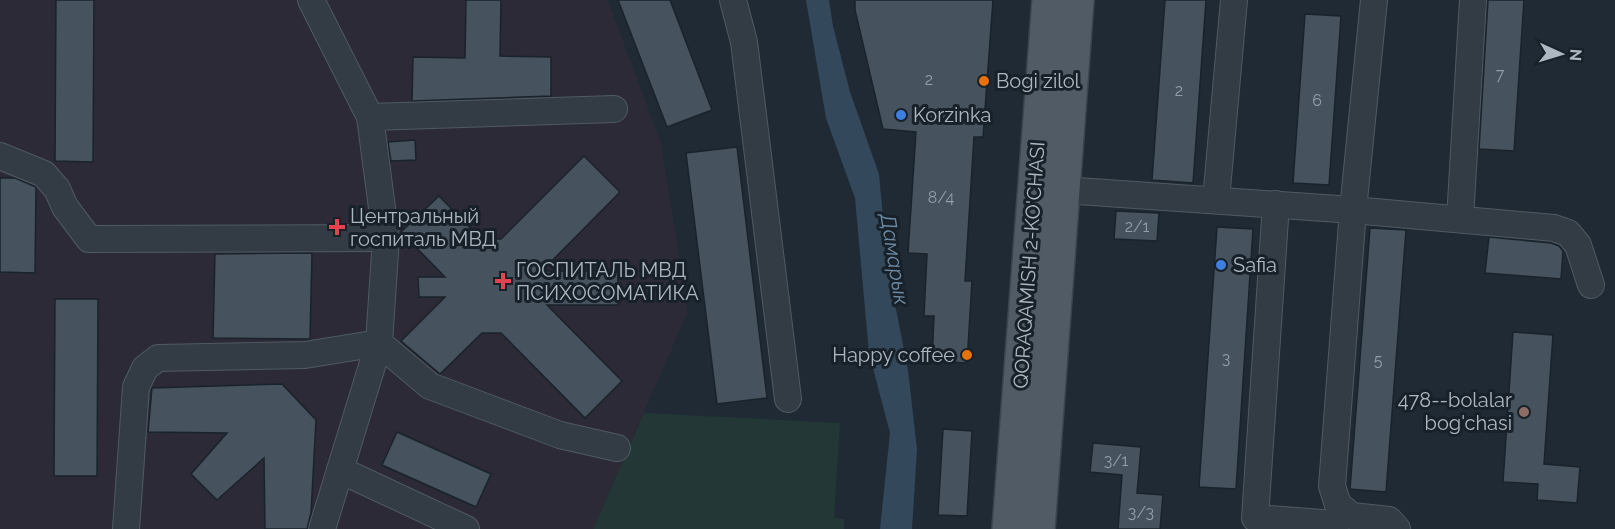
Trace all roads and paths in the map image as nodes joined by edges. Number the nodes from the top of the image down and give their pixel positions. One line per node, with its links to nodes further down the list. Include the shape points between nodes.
1 (311, 0): 9 (lane)
2 (733, 0): 19 (lane, via 744,42)
3 (1049, 0): 26 (main road, QORAQAMISH 2-KO'CHASI)
4 (1077, 0): 11 (main road, QORAQAMISH 2-KO'CHASI)
5 (1234, 0): 12 (lane)
6 (1374, 0): 14 (lane)
7 (1473, 0): 15 (lane)
8 (614, 109): 9 (lane)
9 (370, 117): 16 (lane)
10 (0, 156): 16 (lane, via 44,174 89,239)
11 (1062, 190): 12 (lane); 27 (main road, QORAQAMISH 2-KO'CHASI)
12 (1216, 200): 13 (lane)
13 (1276, 204): 14 (lane); 22 (lane, via 1255,518 1336,525)
14 (1353, 210): 15 (lane); 22 (lane, via 1332,486)
15 (1460, 219): 17 (lane, via 1554,228 1568,233 1578,245)
16 (386, 238): 18 (lane)
17 (1591, 285)
18 (379, 343): 20 (lane, via 430,386 560,435); 21 (lane); 23 (lane, via 305,355 158,358 145,368 136,387)
19 (788, 399)
20 (617, 448)
21 (340, 470): 24 (lane); 25 (lane)
22 (1343, 509): 28 (lane, via 1352,516 1389,520)
23 (126, 529)
24 (322, 529)
25 (466, 529)
26 (1009, 529)
27 (1038, 529)
28 (1397, 529)

